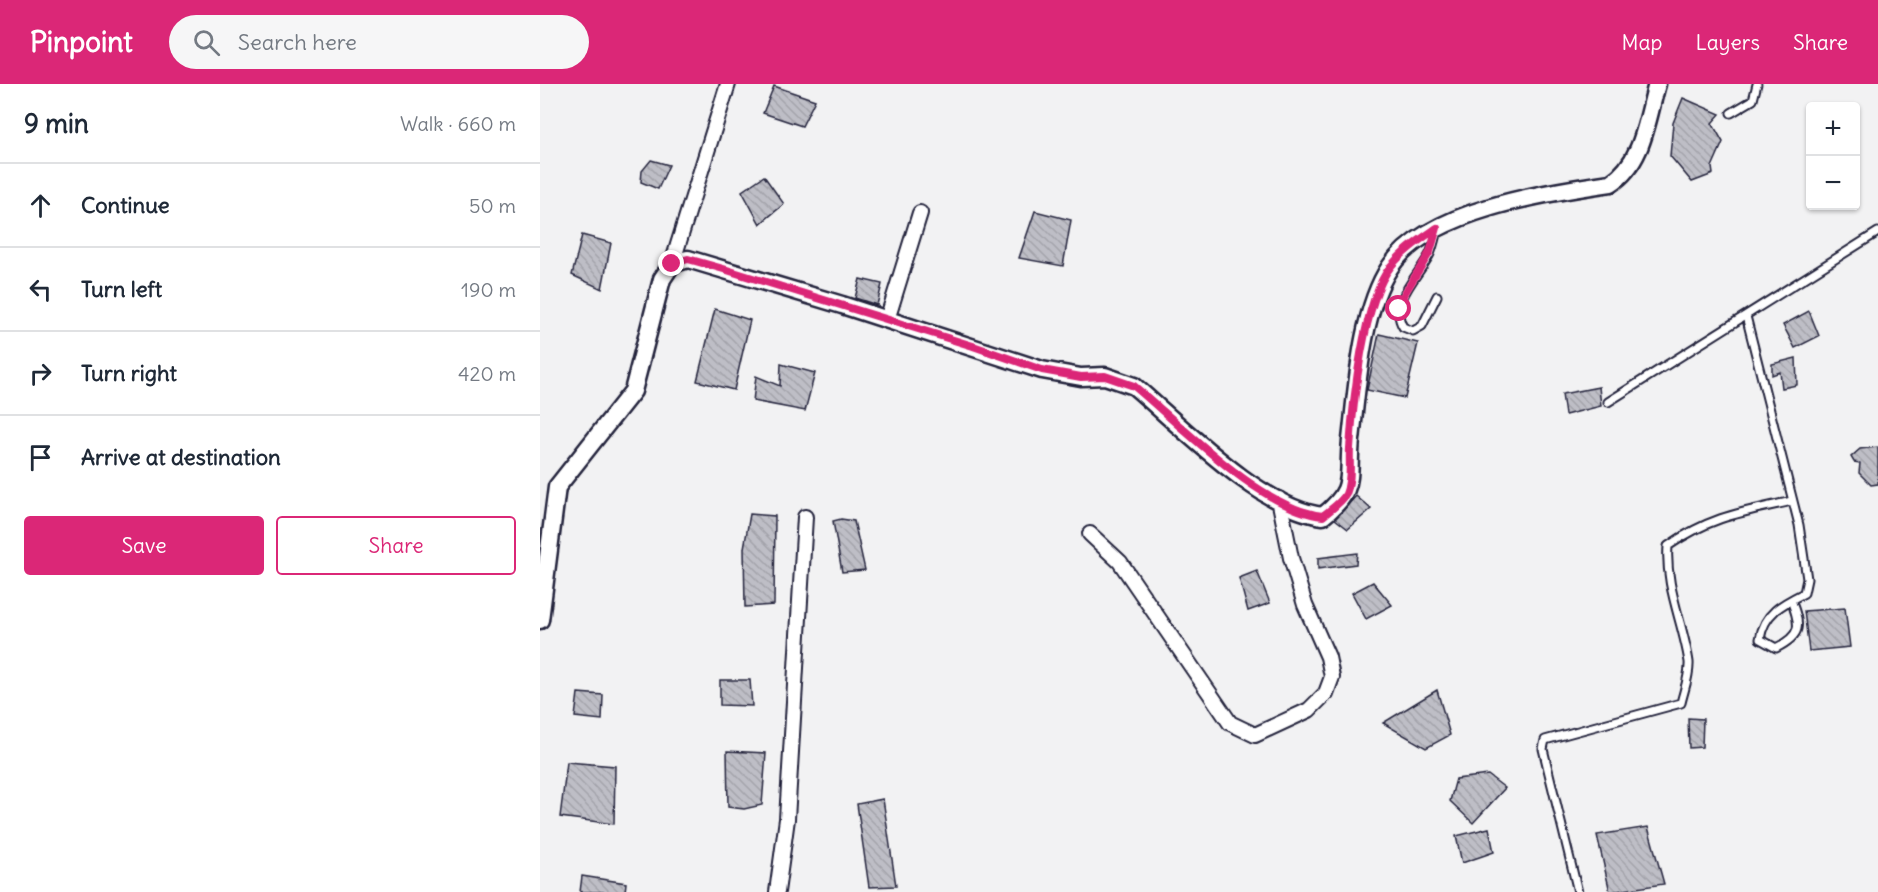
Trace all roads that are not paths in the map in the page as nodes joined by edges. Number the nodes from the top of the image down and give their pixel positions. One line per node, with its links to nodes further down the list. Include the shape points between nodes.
1 (728, 84): 8 (street)
2 (1657, 84): 6 (street, via 1636,158 1624,175 1611,183 1518,199)
3 (1757, 84): 4 (lane, via 1753,100)
4 (1731, 113)
5 (920, 213): 11 (street)
6 (1437, 228): 9 (lane, via 1430,252 1403,296 1399,316 1403,327 1413,332 1422,326); 13 (street, via 1390,267 1378,295 1362,345 1345,495 1323,516)
7 (1878, 232): 10 (lane)
8 (672, 264): 11 (street, via 688,259); 18 (street, via 662,279 633,391 557,487)
9 (1437, 296)
10 (1746, 316): 12 (lane); 14 (lane)
11 (887, 320): 13 (street, via 1042,370 1081,377 1105,376 1134,386 1206,450)
12 (1608, 402)
13 (1279, 499): 16 (street, via 1291,558 1332,677 1326,693 1309,710 1255,735 1230,723 1120,562)
14 (1792, 501): 17 (lane, via 1807,579 1804,593); 20 (lane, via 1714,519 1668,546 1670,586 1689,664 1681,703 1545,740 1543,749)
15 (805, 517): 19 (street, via 787,819)
16 (1090, 534)
17 (1791, 600): 17 (lane, via 1798,630 1793,639 1776,648 1760,639 1762,624)
18 (540, 620)
19 (777, 892)
20 (1578, 892)

